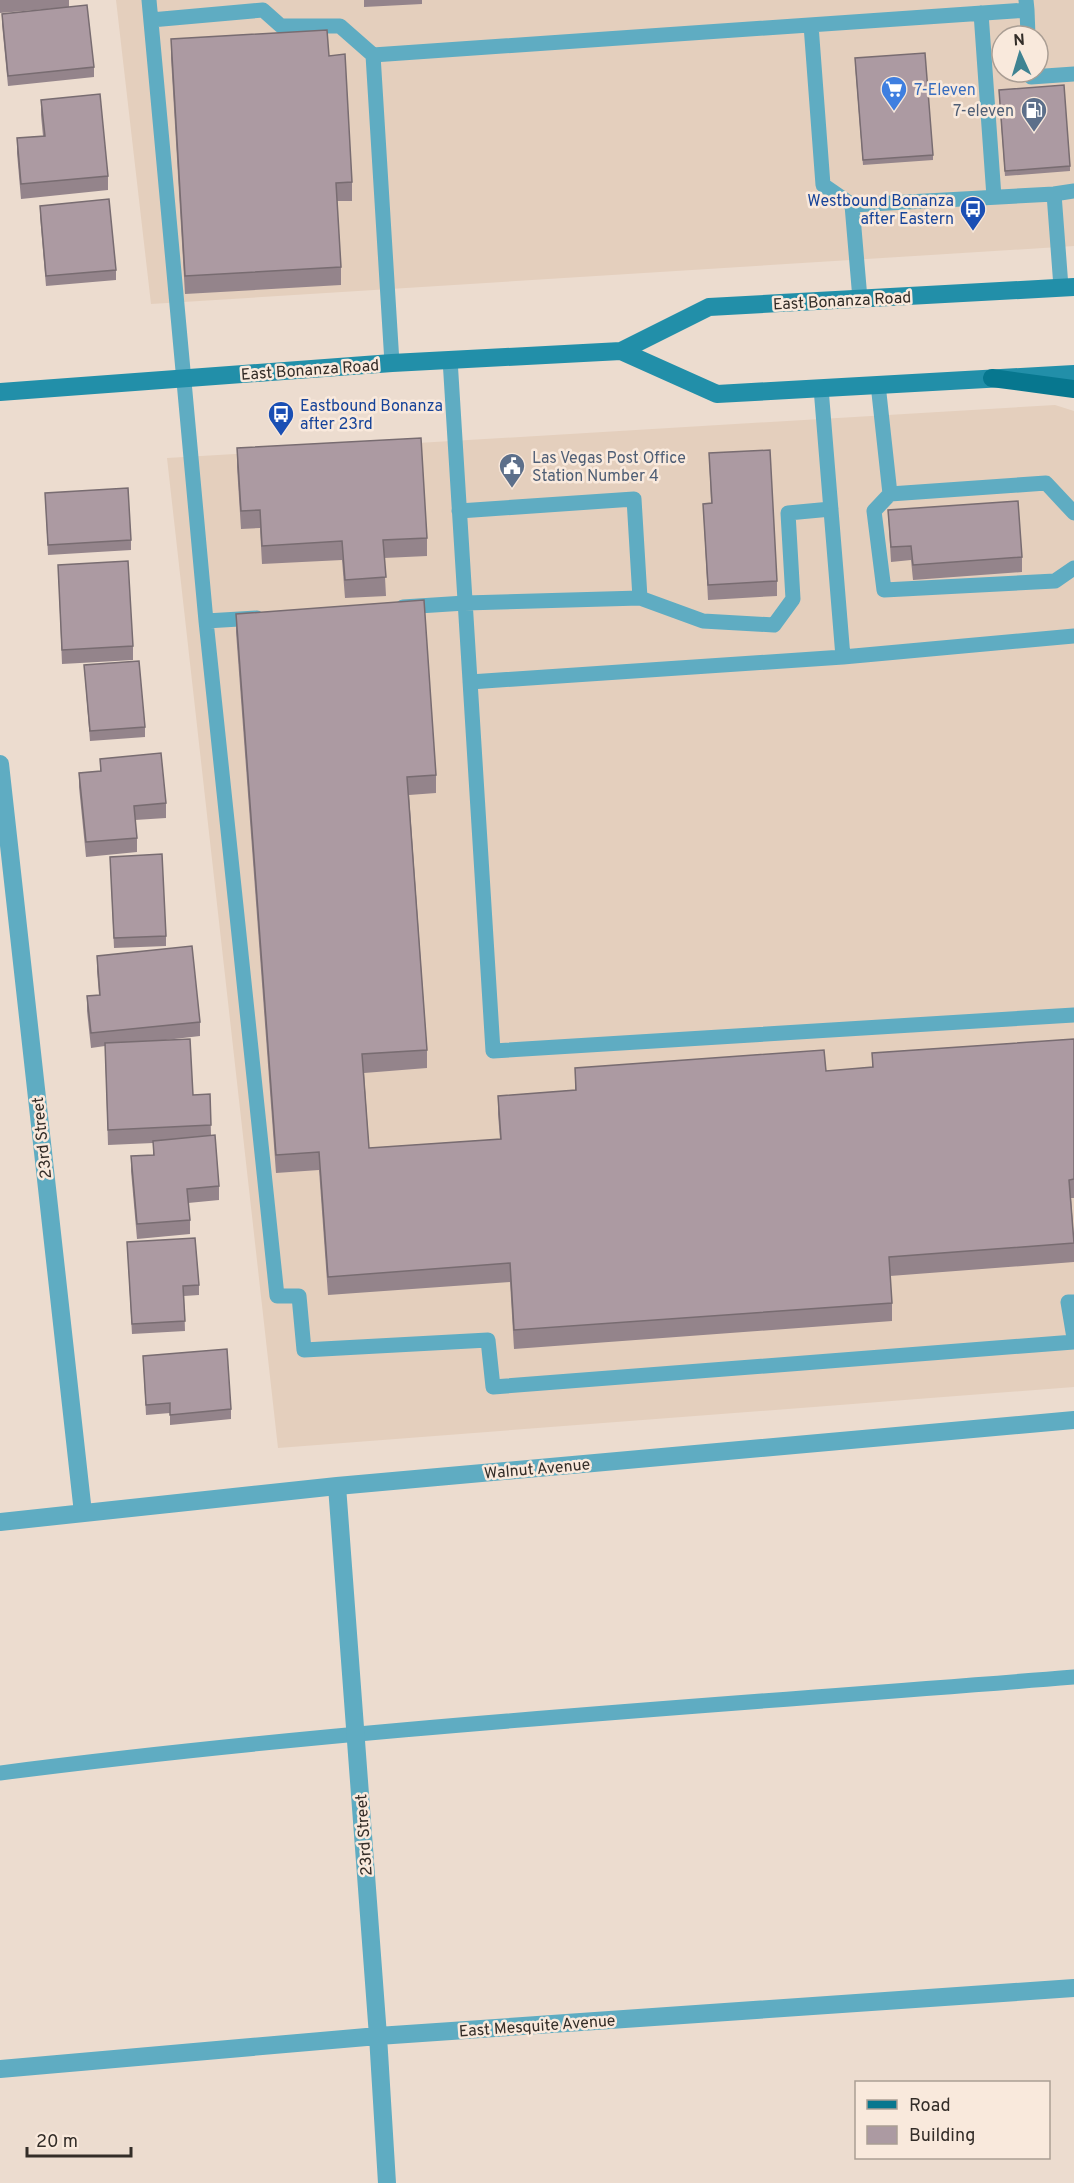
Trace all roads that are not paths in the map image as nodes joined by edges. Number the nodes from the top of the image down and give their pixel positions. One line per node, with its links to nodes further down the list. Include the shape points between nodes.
1 (149, 0): 4 (lane)
2 (1027, 5): 3 (lane); 5 (lane)
3 (981, 13): 6 (lane); 12 (lane)
4 (151, 20): 7 (lane, via 263,10 281,26 340,26); 21 (lane)
5 (1028, 24)
6 (811, 25): 7 (lane); 13 (lane, via 823,185)
7 (373, 55): 18 (lane)
8 (1074, 74): 9 (lane)
9 (1050, 76)
10 (1074, 191): 11 (lane)
11 (1054, 194): 12 (lane); 14 (lane)
12 (994, 197): 13 (lane)
13 (852, 205): 15 (lane)
14 (1067, 287): 15 (main road, East Bonanza Road)
15 (860, 298): 16 (main road, East Bonanza Road, via 709,307)
16 (621, 351): 17 (main road, East Bonanza Road); 23 (main road, East Bonanza Road, via 717,394)
17 (450, 360): 18 (main road, East Bonanza Road); 28 (lane)
18 (392, 363): 21 (main road, East Bonanza Road)
19 (1074, 374): 20 (main road, East Bonanza Road)
20 (992, 378): 22 (main road, East Bonanza Road); 24 (main road)
21 (183, 379): 25 (main road, East Bonanza Road); 35 (lane)
22 (878, 384): 23 (main road, East Bonanza Road); 26 (lane)
23 (821, 388): 27 (lane)
24 (1074, 389)
25 (0, 392)
26 (890, 494): 29 (lane, via 1046,483); 30 (lane, via 874,511 884,590 1055,581)
27 (831, 509): 31 (lane, via 788,513 793,598 774,625 704,621); 37 (lane)
28 (459, 511): 31 (lane, via 634,499); 32 (lane)
29 (1074, 513)
30 (1074, 568)
31 (640, 598): 32 (lane)
32 (465, 603): 33 (lane); 38 (lane)
33 (383, 609)
34 (277, 616): 35 (lane)
35 (206, 621): 42 (lane, via 277,1296 299,1296 304,1350 488,1340 493,1386)
36 (1074, 636): 37 (lane)
37 (843, 657): 38 (lane)
38 (470, 682): 40 (lane, via 493,1051)
39 (0, 764): 45 (street, 23rd Street)
40 (1074, 1016)
41 (1074, 1302): 42 (lane, via 1068,1302)
42 (1074, 1340)
43 (1074, 1420): 44 (street, Walnut Avenue)
44 (337, 1486): 45 (street, Walnut Avenue); 48 (street, 23rd Street)
45 (83, 1513): 46 (street, Walnut Avenue)
46 (0, 1522)
47 (1074, 1677): 48 (lane)
48 (356, 1734): 49 (lane); 51 (street, 23rd Street)
49 (0, 1773)
50 (1074, 1988): 51 (street, East Mesquite Avenue)
51 (378, 2036): 52 (street, East Mesquite Avenue); 53 (street, 23rd Street)
52 (0, 2069)
53 (387, 2183)

